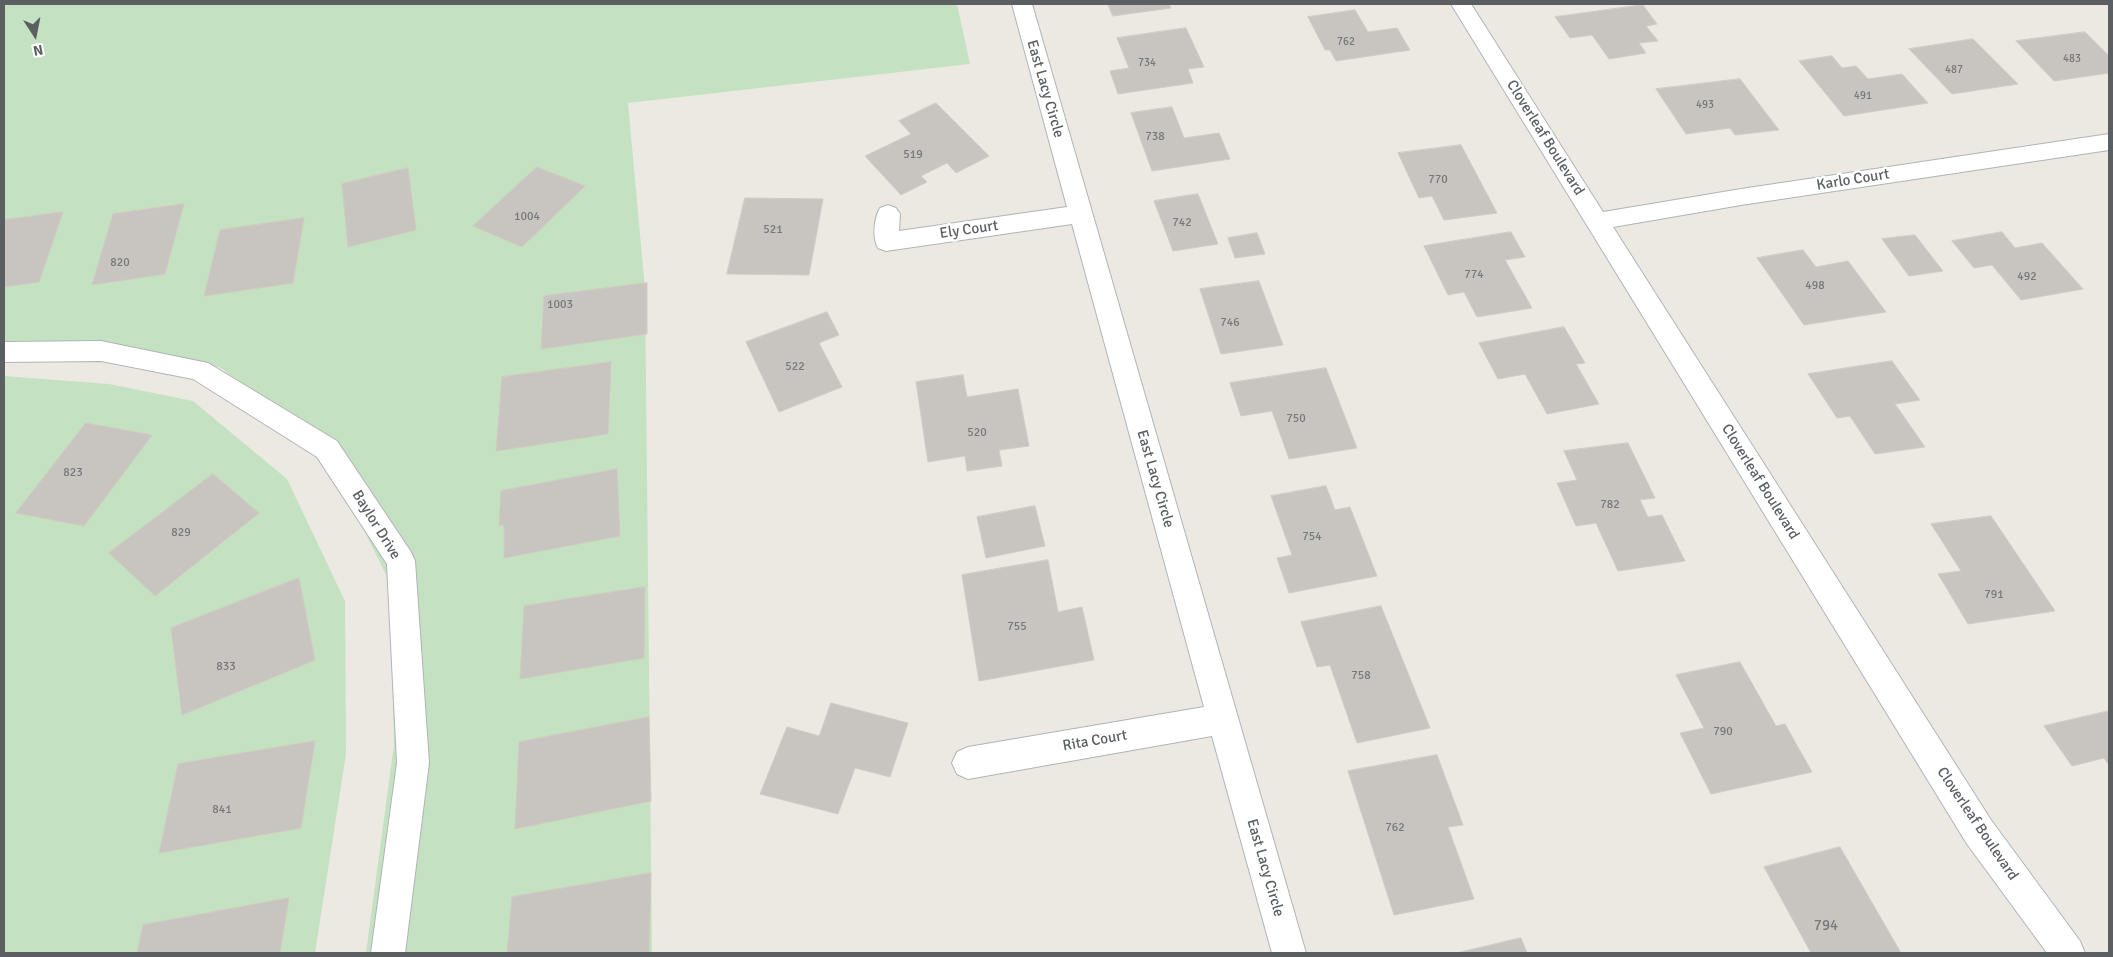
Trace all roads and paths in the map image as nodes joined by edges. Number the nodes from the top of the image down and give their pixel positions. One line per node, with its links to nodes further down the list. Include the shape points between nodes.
1 (1022, 4): 5 (street, East Lacy Circle)
2 (1461, 4): 6 (street, Cloverleaf Boulevard)
3 (2109, 142): 6 (street, Karlo Court)
4 (888, 214): 5 (street, Ely Court, via 886,242)
5 (1080, 214): 8 (street, East Lacy Circle)
6 (1598, 221): 12 (street, Cloverleaf Boulevard, via 1979,832)
7 (4, 352): 10 (street, Baylor Drive, via 101,351 199,370 327,449 401,561 413,763)
8 (1223, 719): 9 (street, Rita Court); 11 (street, East Lacy Circle)
9 (968, 763)
10 (388, 953)
11 (1289, 953)
12 (2068, 953)

